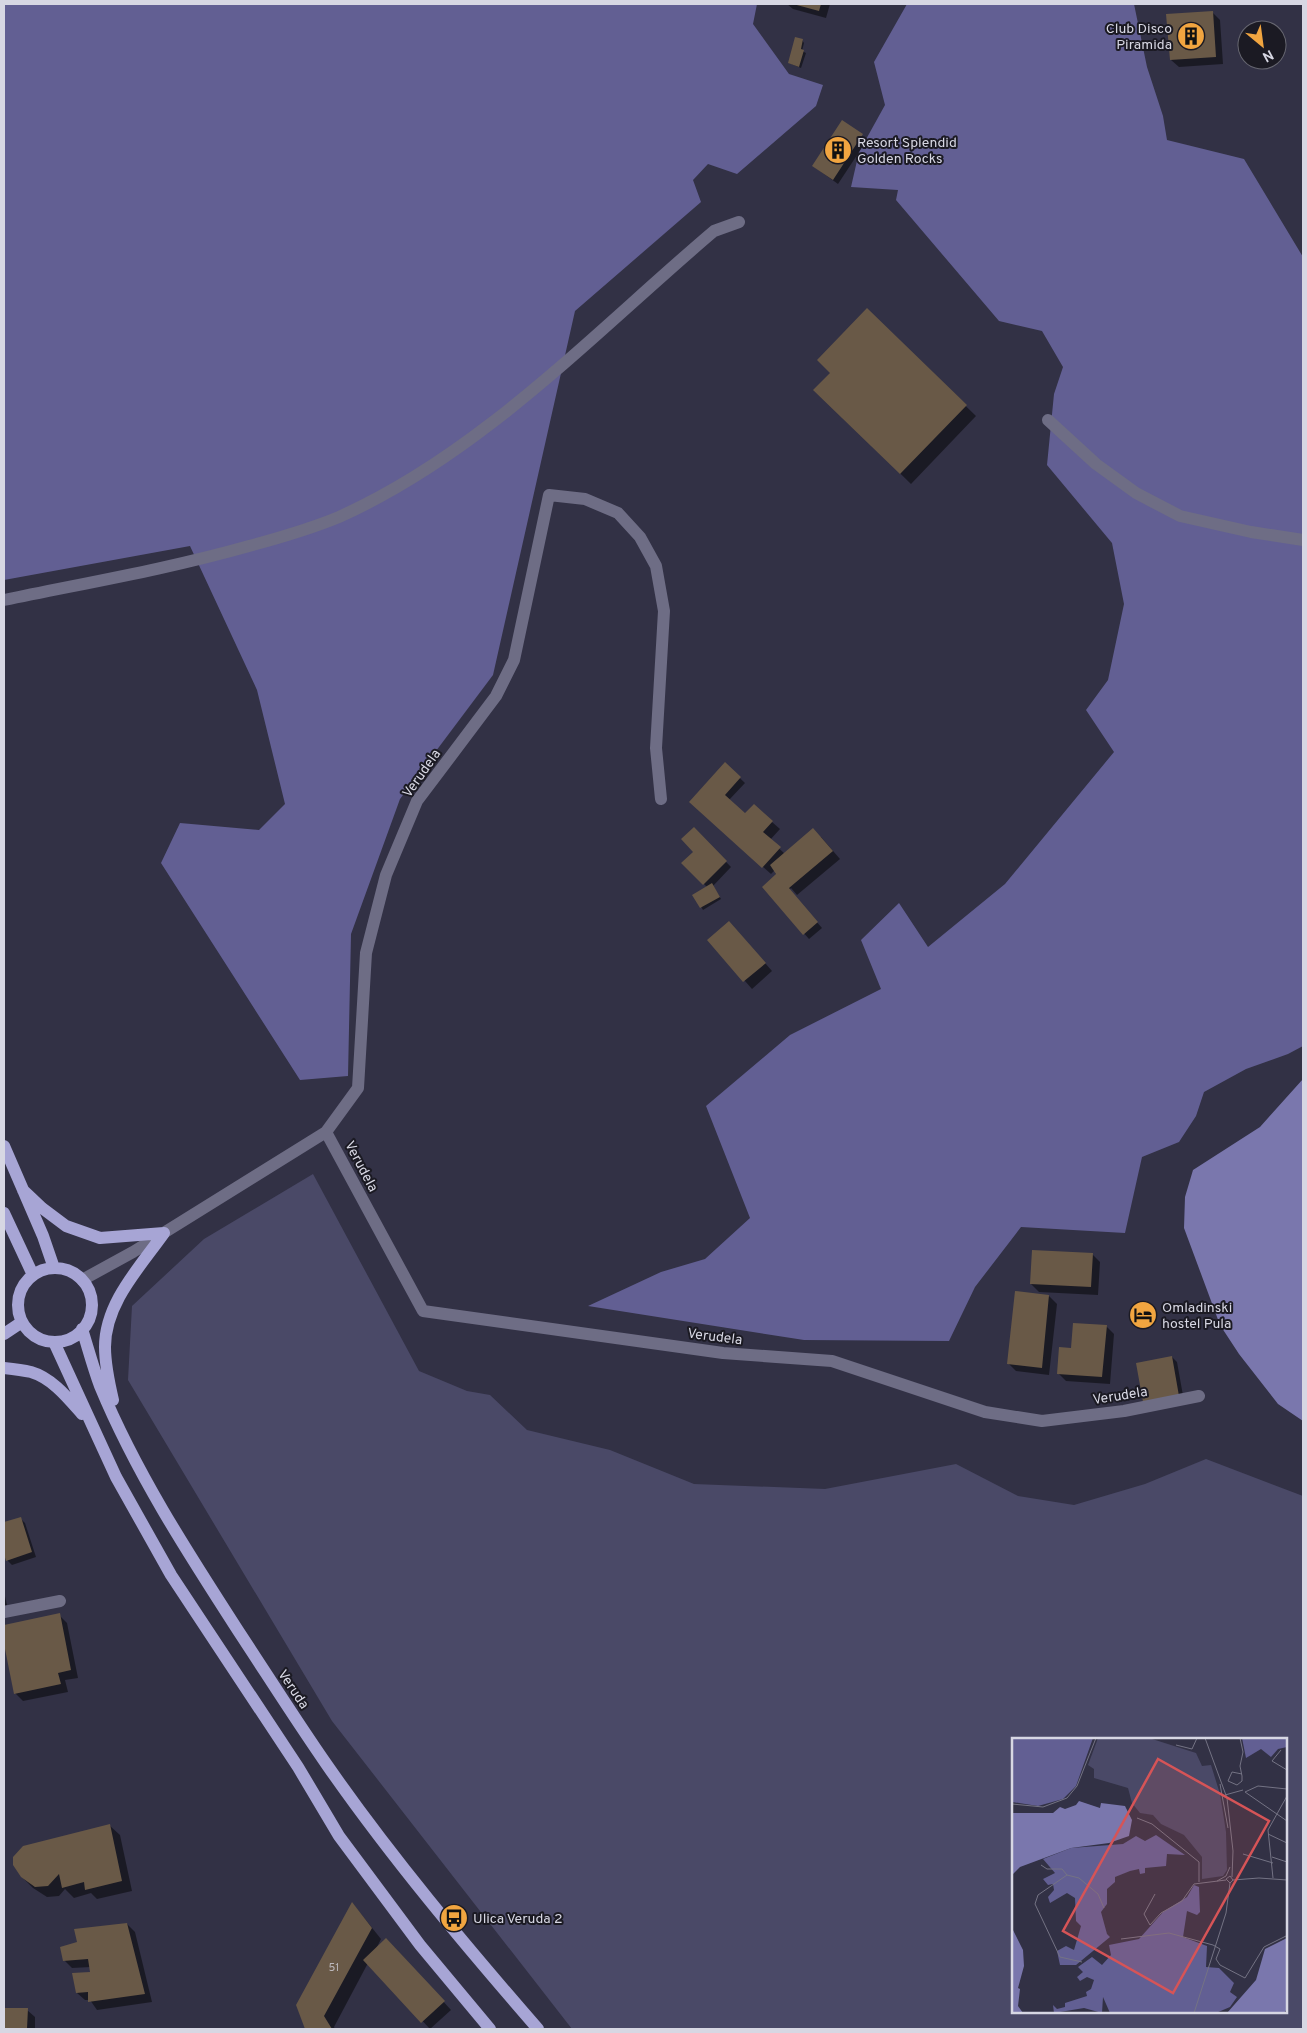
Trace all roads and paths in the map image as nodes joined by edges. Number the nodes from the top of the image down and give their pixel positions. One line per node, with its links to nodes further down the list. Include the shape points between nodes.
1 (739, 222): 4 (street, via 714,231 527,395 458,447 401,484 338,517 212,557)
2 (1048, 420): 3 (street, via 1096,464 1136,493 1180,516)
3 (1303, 540)
4 (4, 600)
5 (661, 798): 6 (street, Verudela, via 656,748 664,612 656,566 640,537 618,513 585,499 549,495 514,660 496,696 417,801 386,875 366,953 358,1088)
6 (326, 1132): 10 (street, Verudela); 19 (street, Verudela, via 423,1312 723,1353 832,1361 985,1412 1042,1422 1124,1411)
7 (4, 1146): 8 (main road)
8 (23, 1190): 10 (main road, via 66,1226 100,1238); 11 (main road)
9 (4, 1213): 12 (main road)
10 (164, 1233): 13 (street, Verudela); 21 (main road, via 116,1302 110,1316 105,1348)
11 (54, 1268): 12 (main road); 13 (main road, via 74,1273)
12 (34, 1275): 14 (main road, via 20,1292 18,1302)
13 (82, 1280): 15 (main road, via 88,1289 91,1310)
14 (22, 1322): 16 (main road); 17 (main road, via 35,1336)
15 (82, 1329): 17 (main road, via 74,1336); 21 (main road, Veruda, via 100,1384)
16 (4, 1334)
17 (54, 1342): 20 (main road)
18 (4, 1368): 20 (main road, via 42,1377 59,1389)
19 (1199, 1396)
20 (89, 1421): 24 (main road, via 171,1576 298,1767 339,1836 420,1945)
21 (117, 1422): 25 (main road, Veruda, via 184,1546 328,1766 390,1849)
22 (60, 1600): 23 (street)
23 (4, 1612)
24 (490, 2029)
25 (538, 2029)

